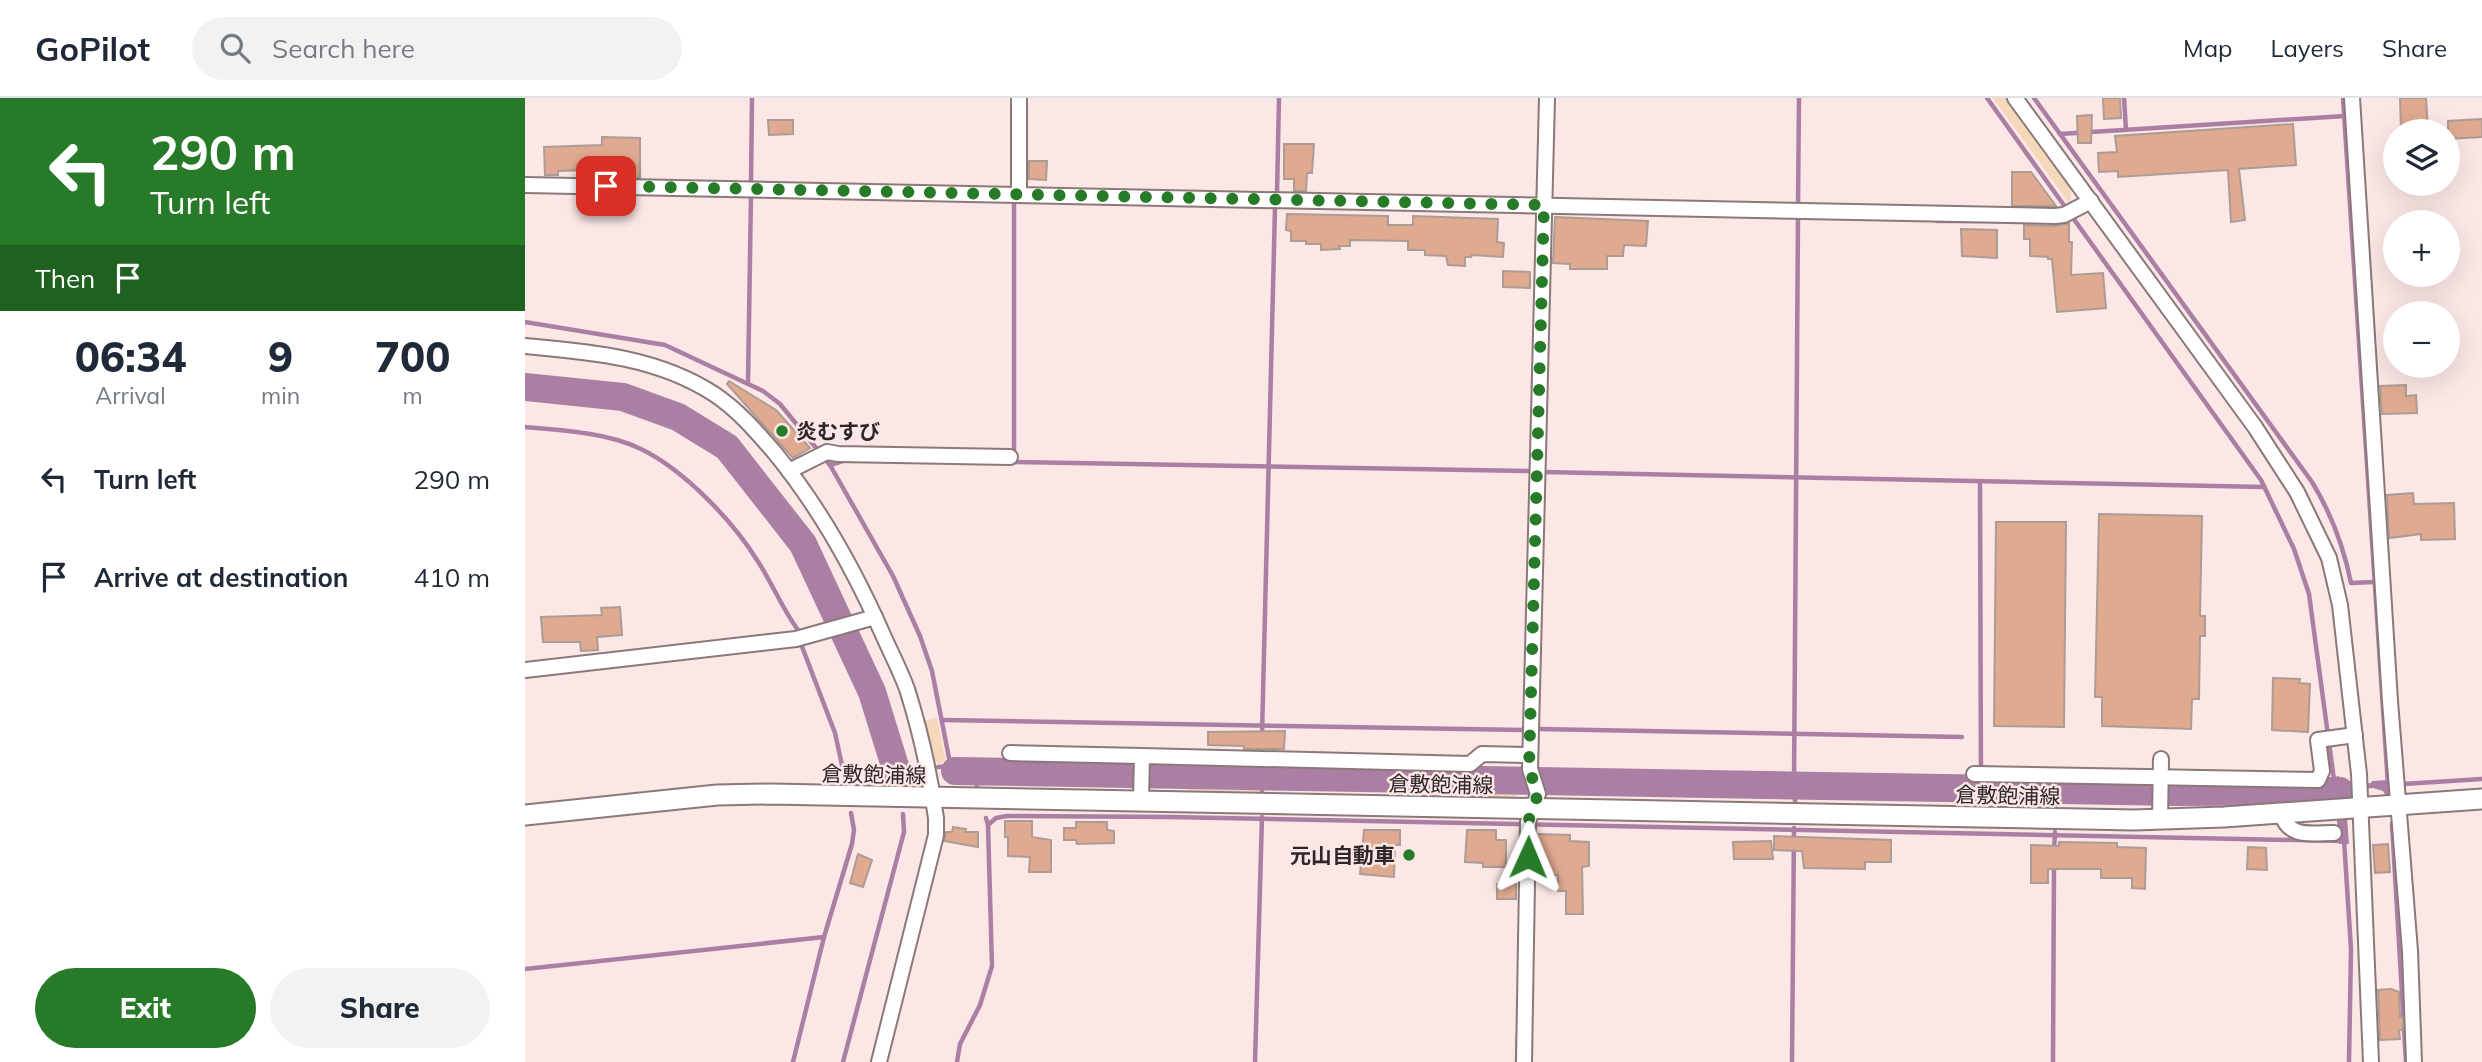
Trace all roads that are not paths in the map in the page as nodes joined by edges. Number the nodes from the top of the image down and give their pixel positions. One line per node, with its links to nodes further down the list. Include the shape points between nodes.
1 (1019, 98): 6 (street)
2 (1547, 98): 8 (street)
3 (2015, 98): 7 (street)
4 (2352, 98): 21 (street)
5 (525, 185): 6 (street)
6 (1019, 195): 8 (street)
7 (2091, 201): 8 (street, via 2069,213); 14 (street, via 2255,427 2310,517 2335,578)
8 (1544, 205): 16 (street)
9 (525, 346): 11 (street, via 614,355 690,381 738,413)
10 (1010, 457): 11 (street, via 822,454)
11 (789, 471): 12 (street, via 838,542)
12 (875, 617): 13 (street, via 796,639); 23 (street, via 906,686)
13 (525, 670)
14 (2355, 735): 20 (street, via 2318,740 2322,771 2318,780); 22 (street)
15 (1010, 753): 18 (street)
16 (1530, 755): 18 (street, via 1482,754 1470,764 1263,758); 29 (street, via 1538,794)
17 (2161, 759): 20 (street)
18 (1142, 768): 25 (street)
19 (1979, 775): 20 (street)
20 (2161, 787): 28 (street)
21 (2398, 791): 22 (main road, 倉敷飽浦線); 24 (main road, 倉敷飽浦線); 34 (street)
22 (2360, 794): 26 (main road, 倉敷飽浦線); 33 (street)
23 (933, 798): 25 (main road, 倉敷飽浦線); 27 (main road, 倉敷飽浦線, via 717,795); 31 (street, via 936,835)
24 (2482, 799)
25 (1141, 801): 29 (main road, 倉敷飽浦線)
26 (2281, 813): 28 (main road, 倉敷飽浦線); 30 (street, via 2290,830)
27 (525, 814)
28 (2160, 819): 29 (main road, 倉敷飽浦線)
29 (1529, 821): 32 (street)
30 (2334, 833)
31 (879, 1062)
32 (1524, 1062)
33 (2371, 1062)
34 (2414, 1062)

